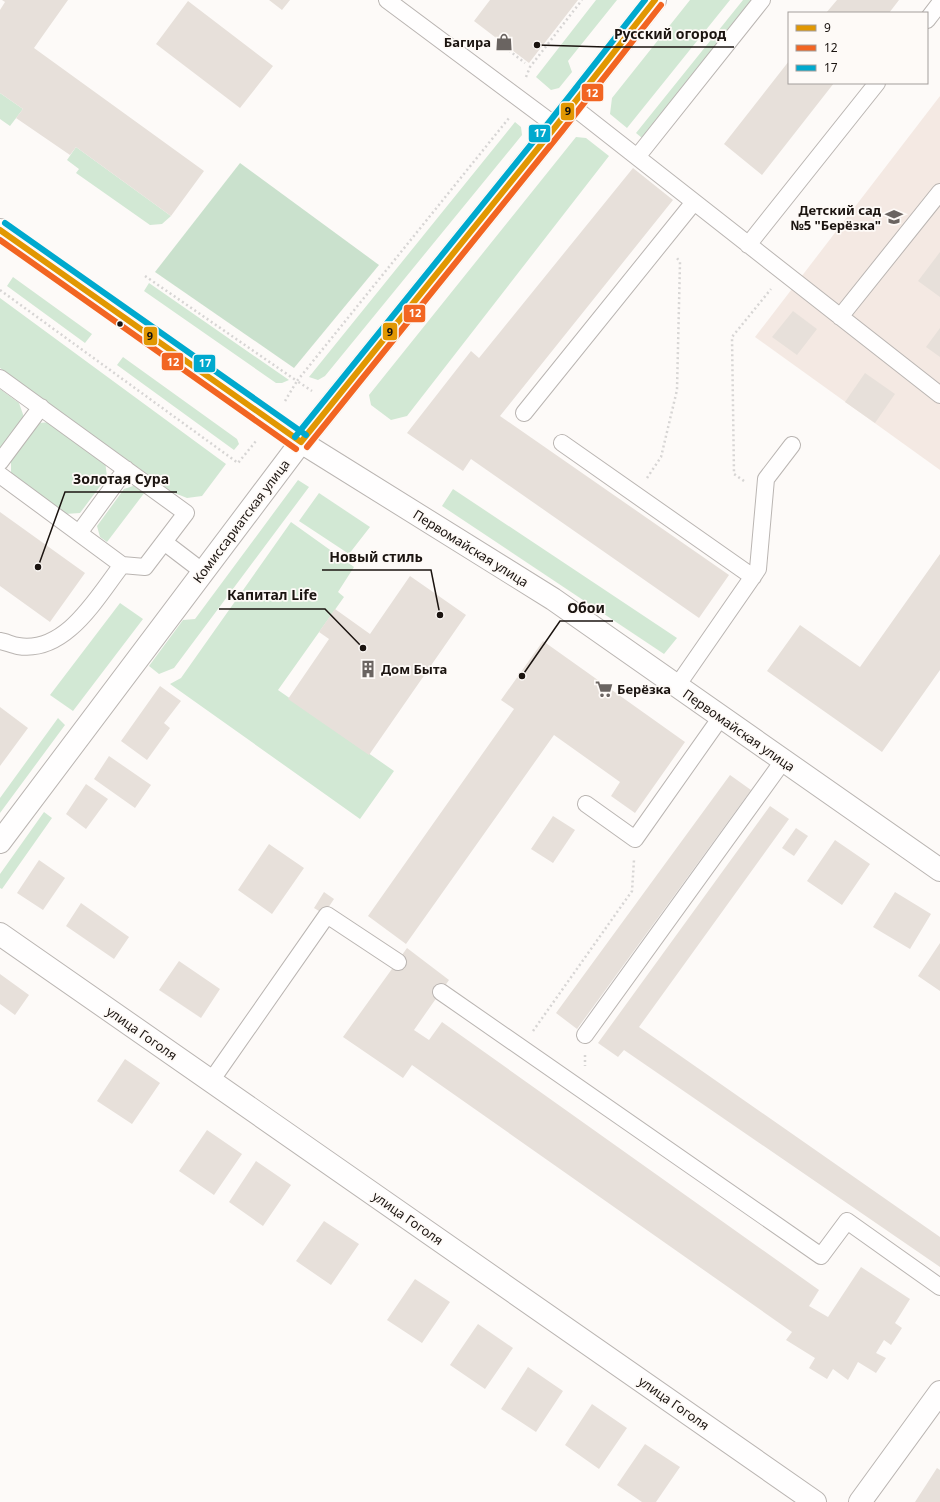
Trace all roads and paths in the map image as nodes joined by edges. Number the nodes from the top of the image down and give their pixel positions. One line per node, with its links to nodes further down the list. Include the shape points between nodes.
1 (387, 0): 10 (lane)
2 (582, 0): 10 (path, via 530,67)
3 (655, 0): 11 (street, Комиссариатская улица)
4 (762, 0): 13 (lane)
5 (940, 3): 6 (lane)
6 (928, 19)
7 (503, 44): 8 (path)
8 (525, 63)
9 (876, 84): 18 (lane)
10 (518, 98): 12 (lane); 24 (path, via 512,114)
11 (572, 106): 12 (street, Комиссариатская улица); 13 (lane)
12 (556, 126): 29 (street, Комиссариатская улица)
13 (637, 157): 15 (lane)
14 (940, 192): 22 (lane)
15 (694, 202): 17 (lane); 18 (lane)
16 (0, 230): 28 (street, Первомайская улица)
17 (665, 237): 27 (lane); 36 (path, via 680,262 677,390 661,457)
18 (748, 244): 19 (lane)
19 (784, 273): 22 (lane); 35 (path, via 732,337 734,474)
20 (145, 276): 24 (path)
21 (0, 290): 28 (path, via 238,463)
22 (840, 317): 25 (lane)
23 (0, 378): 26 (lane)
24 (297, 381): 28 (path)
25 (940, 394)
26 (41, 407): 32 (lane); 33 (lane)
27 (524, 413)
28 (271, 422): 29 (street, Первомайская улица)
29 (301, 442): 40 (street, Комиссариатская улица); 43 (street, Первомайская улица, via 553,599)
30 (562, 443): 36 (lane)
31 (792, 445): 35 (lane, via 766,479)
32 (0, 462)
33 (126, 469): 37 (lane); 38 (lane, via 186,513)
34 (0, 475): 37 (lane)
35 (764, 494): 41 (lane, via 758,570)
36 (635, 495): 41 (lane)
37 (79, 533): 39 (lane)
38 (164, 542): 39 (lane, via 145,567); 40 (lane)
39 (122, 565): 42 (lane, via 71,629 55,640 40,646 18,646)
40 (202, 571): 48 (street, Комиссариатская улица)
41 (753, 577): 43 (lane)
42 (0, 640)
43 (678, 686): 44 (street, Первомайская улица)
44 (722, 717): 45 (street, Первомайская улица); 47 (lane)
45 (783, 761): 49 (street, Первомайская улица); 53 (lane)
46 (586, 804): 47 (lane)
47 (635, 839): 54 (path, via 632,891)
48 (0, 842)
49 (940, 870)
50 (0, 934): 55 (street, улица Гоголя)
51 (398, 962): 55 (lane, via 327,915)
52 (441, 992): 54 (lane)
53 (585, 1035)
54 (521, 1048): 56 (lane, via 821,1256 847,1221)
55 (211, 1081): 58 (street, улица Гоголя)
56 (940, 1287)
57 (940, 1392): 59 (street)
58 (815, 1502)
59 (860, 1502)

